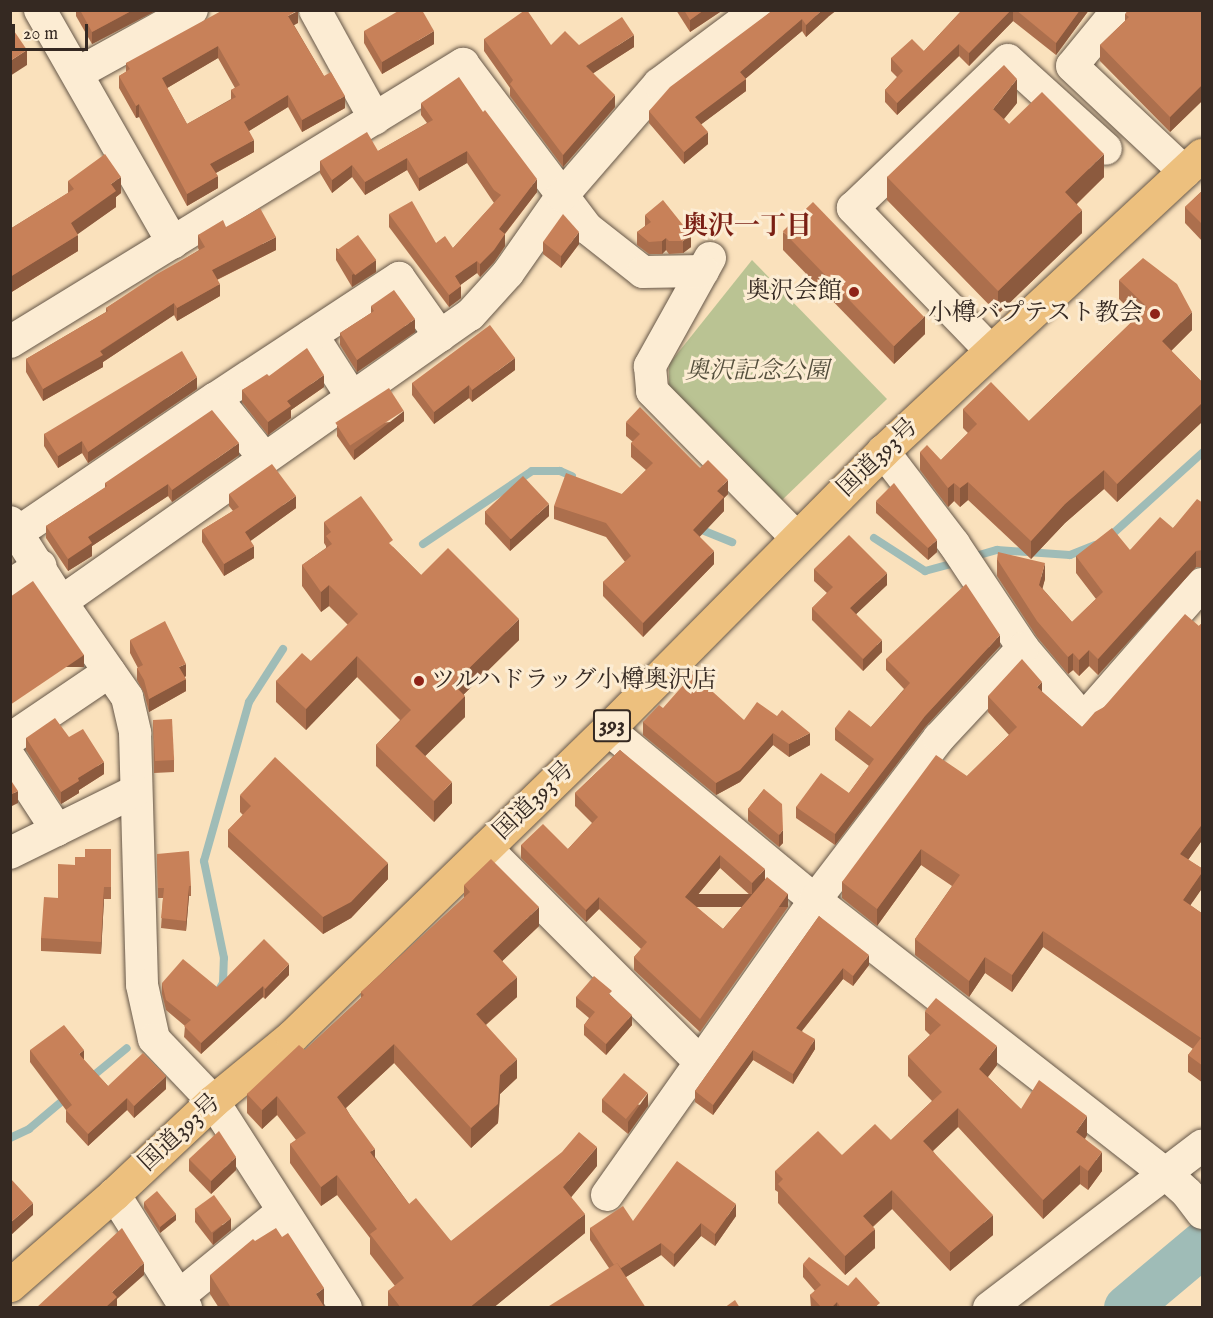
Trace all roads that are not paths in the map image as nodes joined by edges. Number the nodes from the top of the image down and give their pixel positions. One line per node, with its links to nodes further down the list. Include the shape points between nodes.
1 (40, 10): 6 (street)
2 (192, 10): 6 (street)
3 (315, 10): 7 (street)
4 (1118, 10): 9 (street, via 1072,66)
5 (747, 14): 10 (street, via 659,84)
6 (78, 73): 11 (street)
7 (375, 119): 10 (street, via 463,64); 11 (street)
8 (1106, 149): 15 (street, via 1008,60 853,208)
9 (1194, 163): 15 (highway, 国道393号 / 393)
10 (562, 196): 13 (street, via 500,281 470,315); 21 (street, via 587,228 643,272 706,265 650,366 652,391)
11 (173, 243): 14 (street)
12 (312, 335): 13 (street, via 399,278); 16 (street); 17 (street)
13 (440, 336): 16 (street)
14 (10, 342)
15 (991, 351): 18 (highway, 国道393号 / 393)
16 (352, 397): 19 (street)
17 (216, 398): 19 (street); 20 (street)
18 (884, 451): 21 (highway, 国道393号 / 393); 26 (street, via 954,544)
19 (264, 458): 25 (street)
20 (14, 527): 22 (street)
21 (796, 537): 28 (highway, 国道393号 / 393)
22 (40, 566): 24 (street); 25 (street)
23 (1203, 584): 26 (street, via 1090,712 1079,714)
24 (10, 585)
25 (61, 602): 27 (street)
26 (1023, 648): 35 (street, via 939,738)
27 (109, 672): 29 (street); 31 (street, via 127,698 135,733)
28 (608, 729): 33 (highway, 国道393号 / 393); 35 (street)
29 (10, 739)
30 (10, 758): 32 (street)
31 (136, 791): 32 (street); 37 (street, via 142,985 154,1039)
32 (57, 830): 34 (street)
33 (486, 848): 36 (street); 37 (highway, 国道393号 / 393, via 292,1036)
34 (10, 853)
35 (815, 900): 36 (street); 39 (street)
36 (700, 1062): 41 (street)
37 (213, 1101): 40 (highway, 国道393号 / 393); 42 (street)
38 (1203, 1146): 39 (street)
39 (1185, 1193): 46 (street)
40 (114, 1194): 43 (highway, 国道393号 / 393); 44 (street)
41 (608, 1195)
42 (283, 1211): 44 (street); 45 (street)
43 (10, 1285)
44 (182, 1302)
45 (346, 1308)
46 (989, 1308)

